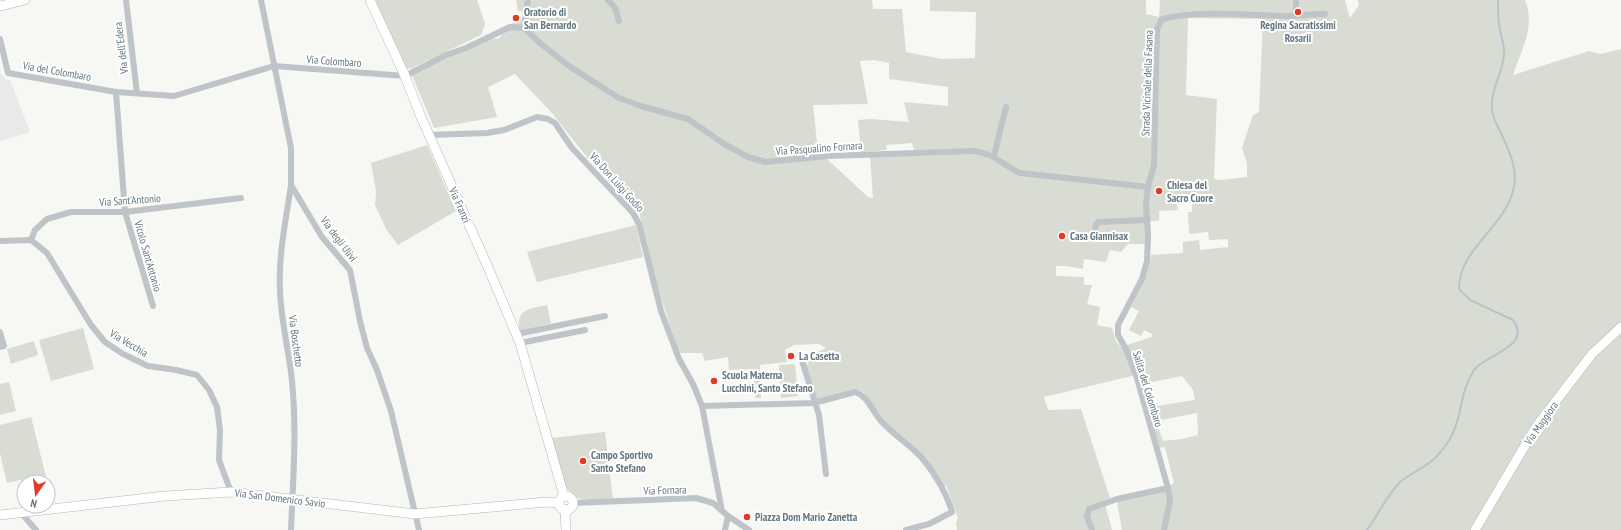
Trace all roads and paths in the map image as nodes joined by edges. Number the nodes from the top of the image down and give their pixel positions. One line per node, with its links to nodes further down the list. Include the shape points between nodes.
1 (25, 0): 8 (main road)
2 (126, 0): 17 (street, Via dell'Edera)
3 (261, 0): 14 (street)
4 (370, 0): 15 (main road, Via Franzi)
5 (528, 0): 12 (street)
6 (608, 0): 11 (street, via 615,8)
7 (1296, 0): 10 (street)
8 (0, 9)
9 (1325, 14): 10 (street, Strada Vicinale della Fasana)
10 (1296, 15): 22 (street, Strada Vicinale della Fasana, via 1222,14 1162,19 1157,29 1154,165)
11 (619, 21)
12 (524, 28): 15 (street, via 510,27); 20 (street, Via Pasqualino Fornara, via 570,66 619,98 688,119 724,144 748,157 765,162 829,156 956,151 980,151)
13 (0, 38): 16 (street, Via del Colombaro, via 8,73)
14 (274, 66): 15 (street, Via Colombaro); 17 (street, Via Colombaro, via 174,96); 21 (street, via 291,148)
15 (405, 76): 19 (main road, Via Franzi)
16 (116, 92): 17 (street, Via del Colombaro); 24 (street, Vicolo Sant'Antonio)
17 (137, 93)
18 (1006, 107): 20 (street)
19 (429, 135): 34 (main road, Via Franzi); 39 (street, Via Don Luigi Godio, via 487,133 504,130 537,117 555,123 572,148 633,213 639,224 661,311 679,359)
20 (994, 156): 22 (street, Via Pasqualino Fornara, via 1008,168 1020,173)
21 (291, 185): 43 (street, Via Boschetto, via 280,264 280,290 292,381); 49 (street, Via degli Ulivi, via 322,237 350,270 367,348 391,411)
22 (1148, 187): 25 (street, Salita del Colombaro)
23 (241, 198): 24 (street, Via Sant'Antonio)
24 (125, 212): 27 (street, Via Sant'Antonio, via 71,212 47,219 35,230); 29 (street, Vicolo Sant'Antonio)
25 (1147, 220): 26 (street, via 1098,222); 41 (street, Salita del Colombaro, via 1147,261 1142,279 1118,325 1118,335 1136,375)
26 (1094, 239)
27 (31, 240): 28 (street); 42 (street, Via Vecchia, via 47,253 90,325 105,342 148,366 197,375 205,385 217,407 220,430 219,460)
28 (0, 241)
29 (153, 306)
30 (605, 316): 34 (street)
31 (1621, 326): 61 (main road, Via Maggiora, via 1592,354 1536,427)
32 (585, 330): 35 (street)
33 (0, 332): 36 (street, via 4,346)
34 (517, 334): 35 (main road, Via Franzi)
35 (520, 343): 44 (main road, Via Franzi)
36 (0, 347)
37 (800, 354): 38 (street)
38 (814, 402): 39 (street); 40 (street, via 821,415); 58 (street, via 855,392 862,394 882,422 917,453 943,488 952,512 929,524)
39 (702, 406): 47 (street, Via Don Luigi Godio)
40 (826, 474)
41 (1168, 488): 59 (street, via 1117,499 1089,509 1087,516); 60 (street, Salita del Colombaro, via 1170,501)
42 (231, 492): 43 (main road, Via San Domenico Savio); 46 (main road, Via San Domenico Savio, via 165,496)
43 (292, 500): 49 (main road, Via San Domenico Savio); 53 (street, Via Boschetto)
44 (563, 503): 45 (main road, via 569,509); 49 (main road, Via San Domenico Savio, via 547,502); 55 (main road, Via Franzi)
45 (573, 503): 47 (street, Via Fornara, via 696,498 713,503)
46 (56, 510)
47 (722, 511): 51 (street, Via Fornara)
48 (22, 514): 50 (main road, Via San Domenico Savio); 52 (street)
49 (415, 514): 54 (street, Via degli Ulivi)
50 (0, 515)
51 (728, 516): 56 (street); 57 (street, Via Fornara)
52 (36, 530)
53 (291, 530)
54 (419, 530)
55 (566, 530)
56 (725, 530)
57 (749, 530)
58 (906, 530)
59 (1092, 530)
60 (1164, 530)
61 (1475, 530)

